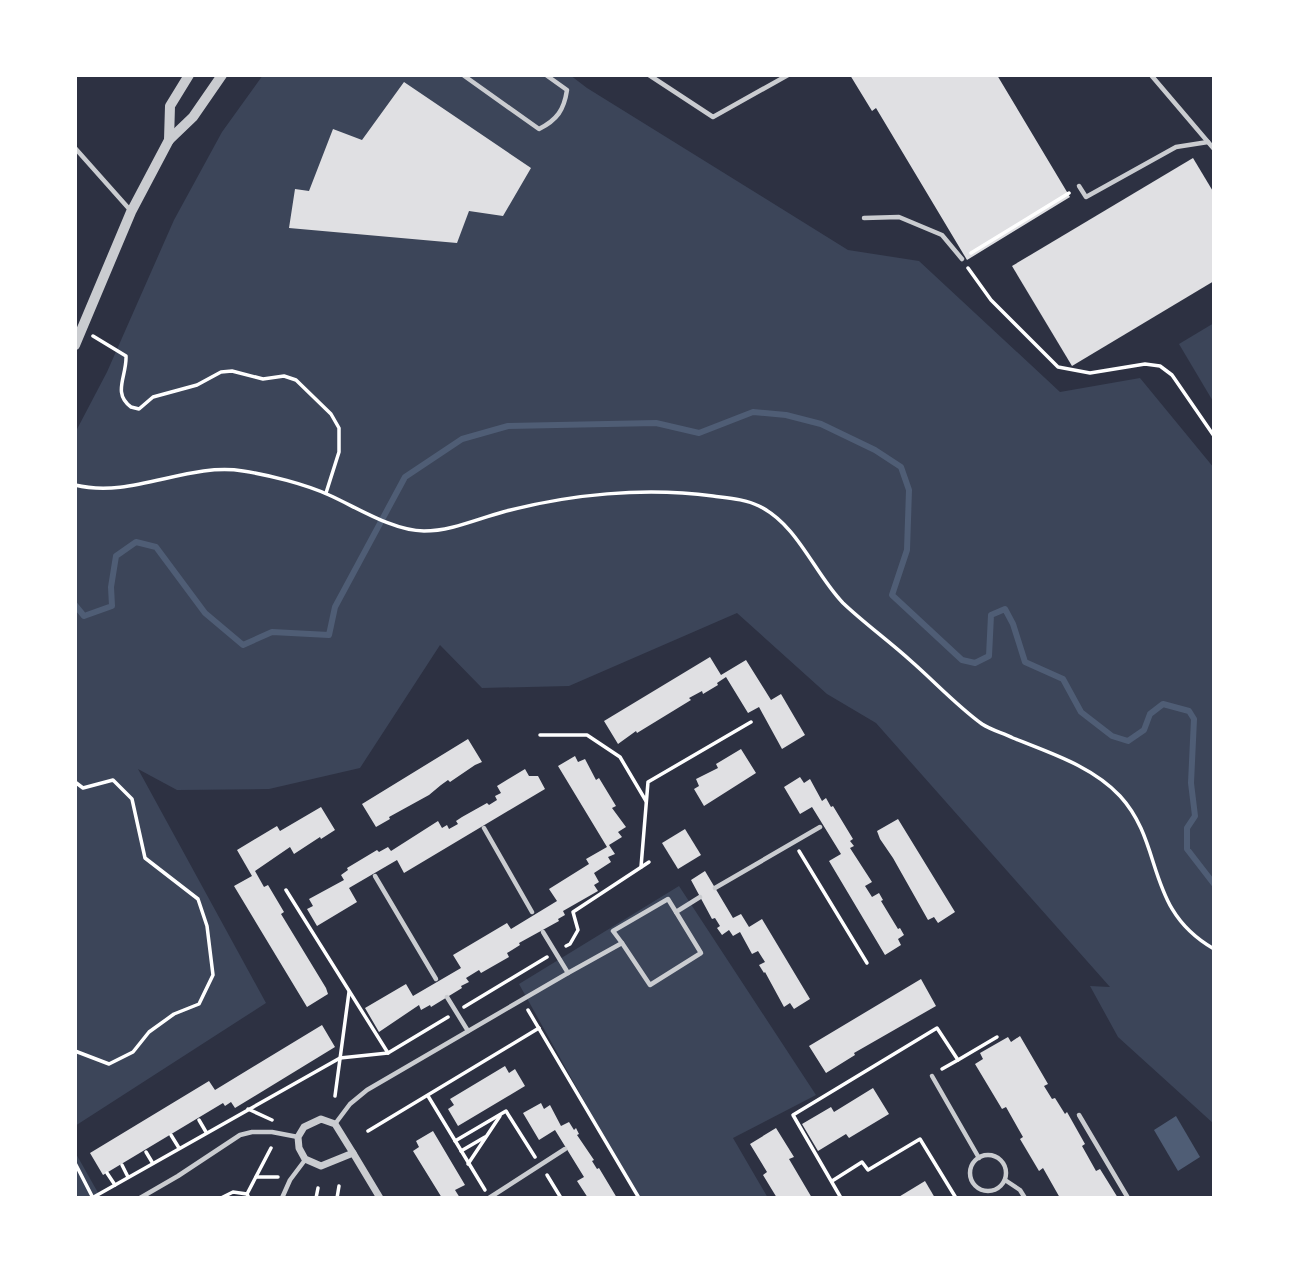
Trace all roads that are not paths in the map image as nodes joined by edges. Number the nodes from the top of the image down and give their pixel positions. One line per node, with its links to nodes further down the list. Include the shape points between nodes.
1 (189, 75): 8 (street, via 170,106)
2 (222, 75): 8 (street, via 193,117)
3 (463, 75): 4 (lane, via 539,129 554,122 565,105 566,90)
4 (546, 75)
5 (649, 75): 6 (lane, via 713,117)
6 (788, 75)
7 (1151, 75): 9 (lane)
8 (169, 140): 13 (street)
9 (1208, 142): 11 (lane); 12 (lane, via 1176,147 1086,197)
10 (75, 148): 13 (lane)
11 (1214, 149)
12 (1079, 186)
13 (131, 212): 16 (street)
14 (864, 218): 15 (lane, via 899,217 942,235)
15 (962, 259)
16 (75, 345)
17 (820, 827): 20 (lane)
18 (484, 828): 22 (lane)
19 (375, 876): 27 (lane)
20 (716, 888)
21 (700, 897): 23 (lane)
22 (532, 912)
23 (676, 912): 25 (lane, via 668,899 613,931); 25 (lane, via 701,953 650,985)
24 (543, 932): 26 (lane)
25 (622, 943): 26 (lane)
26 (568, 973): 29 (lane)
27 (436, 979)
28 (447, 997): 29 (lane)
29 (468, 1031): 32 (lane, via 367,1090)
30 (932, 1076): 36 (lane)
31 (1079, 1115): 44 (lane)
32 (335, 1124): 33 (street, via 321,1119 304,1127); 35 (street)
33 (298, 1137): 37 (street); 39 (lane, via 272,1132 240,1135)
34 (565, 1149): 42 (lane)
35 (353, 1153): 37 (street, via 321,1166); 41 (street)
36 (979, 1158): 38 (lane, via 990,1155 1000,1159 1006,1169); 38 (lane, via 970,1173 979,1189 997,1189)
37 (305, 1159): 40 (lane)
38 (1005, 1180): 43 (lane)
39 (141, 1198)
40 (282, 1198)
41 (380, 1198)
42 (489, 1198)
43 (1025, 1198)
44 (1128, 1198)

